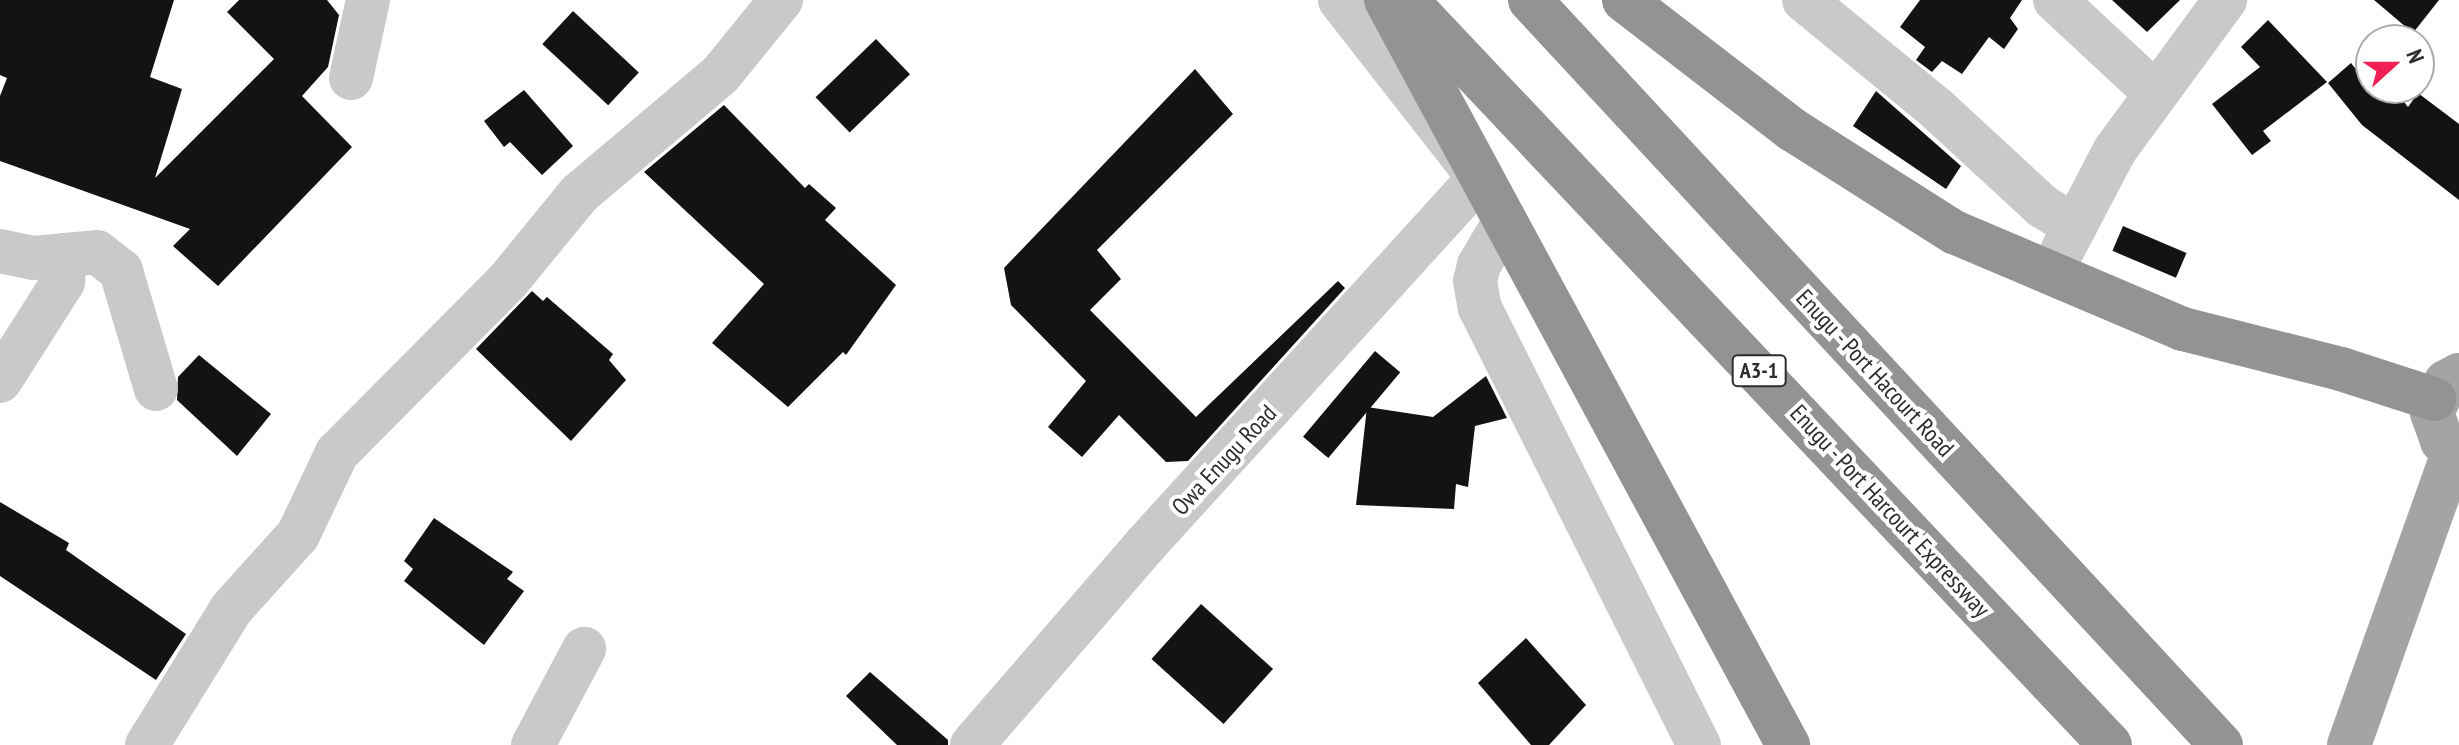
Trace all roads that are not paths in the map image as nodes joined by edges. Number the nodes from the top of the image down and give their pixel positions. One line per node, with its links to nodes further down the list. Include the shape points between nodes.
1 (368, 0): 11 (street)
2 (781, 0): 24 (street, via 720,75 579,194 507,282 337,453 298,535 232,608)
3 (1340, 0): 13 (street)
4 (1386, 0): 13 (highway)
5 (1406, 0): 29 (highway, Enugu - Port Harcourt Expressway / A3-1)
6 (1530, 0): 30 (highway, Enugu - Port Hacourt Road)
7 (1624, 0): 18 (highway, via 1793,130 1954,232)
8 (1804, 0): 15 (street, via 1937,109 2042,206)
9 (2055, 0): 12 (street)
10 (2225, 0): 12 (street)
11 (351, 78)
12 (2155, 93): 15 (street, via 2115,150)
13 (1479, 178): 14 (highway); 26 (street, Owa Enugu Road, via 1146,544)
14 (1505, 221): 27 (street, via 1479,265 1475,281 1480,308); 28 (highway)
15 (2075, 227): 18 (street)
16 (0, 251): 17 (street)
17 (64, 268): 20 (street); 21 (street, via 97,252 121,271)
18 (2049, 275): 19 (highway, via 2183,329)
19 (2450, 379): 22 (main road, via 2435,428)
20 (0, 381)
21 (156, 389)
22 (2456, 451): 31 (main road)
23 (584, 649): 25 (street)
24 (147, 745)
25 (533, 745)
26 (972, 745)
27 (1699, 745)
28 (1788, 745)
29 (2110, 745)
30 (2221, 745)
31 (2349, 745)

